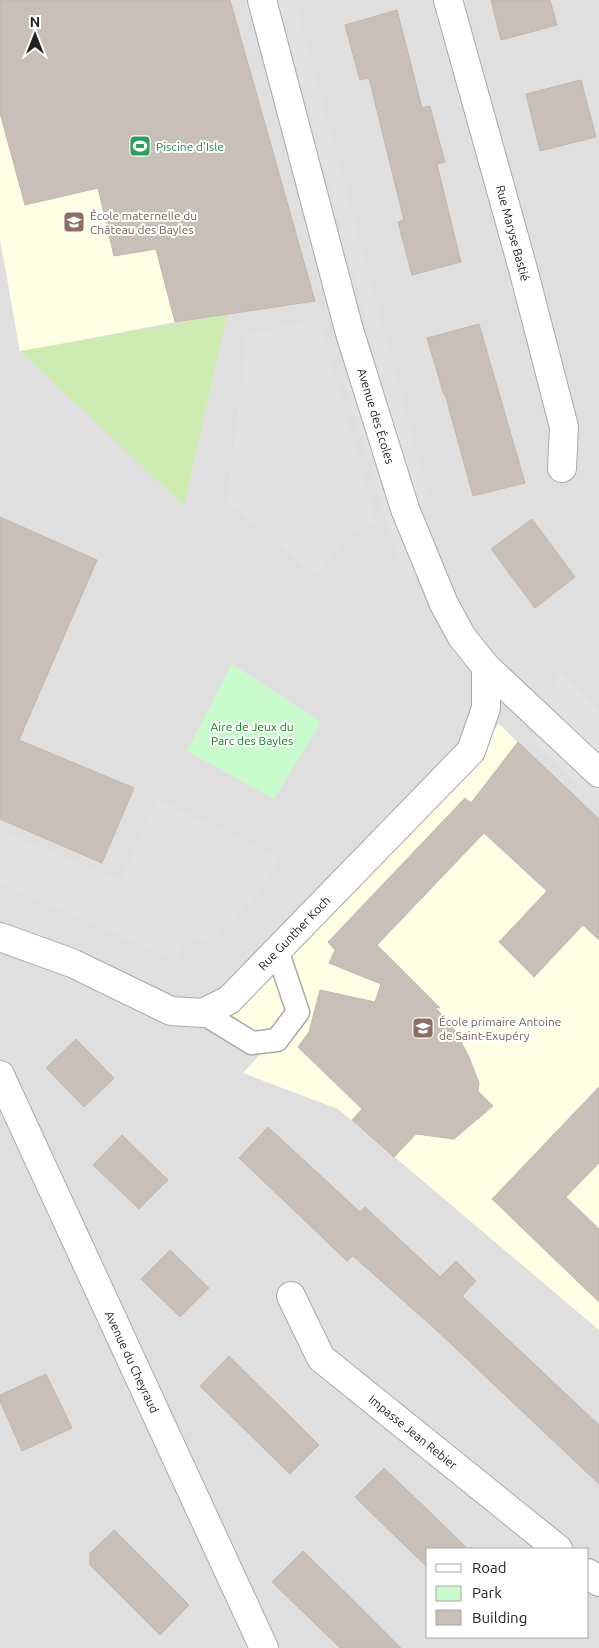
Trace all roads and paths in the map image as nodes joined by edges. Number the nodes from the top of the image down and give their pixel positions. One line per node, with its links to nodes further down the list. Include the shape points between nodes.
1 (262, 0): 4 (street, Avenue des Écoles, via 349,330 408,518 444,604 462,637)
2 (448, 0): 3 (street, Rue Maryse Bastié, via 564,427)
3 (562, 468)
4 (486, 667): 5 (street, Avenue des Écoles); 7 (street, Rue Gunther Koch, via 486,708 471,751)
5 (599, 773)
6 (0, 937): 8 (street, via 72,963 171,1011)
7 (277, 950): 8 (street, Rue Gunther Koch, via 229,1000); 8 (lane, via 298,1012 277,1040 252,1043)
8 (203, 1013)
9 (0, 1076): 14 (street, Avenue du Cheyraud)
10 (291, 1296): 11 (street, Impasse Jean Rebier, via 321,1358)
11 (557, 1548)
12 (589, 1574): 13 (street)
13 (599, 1582)
14 (264, 1648)

